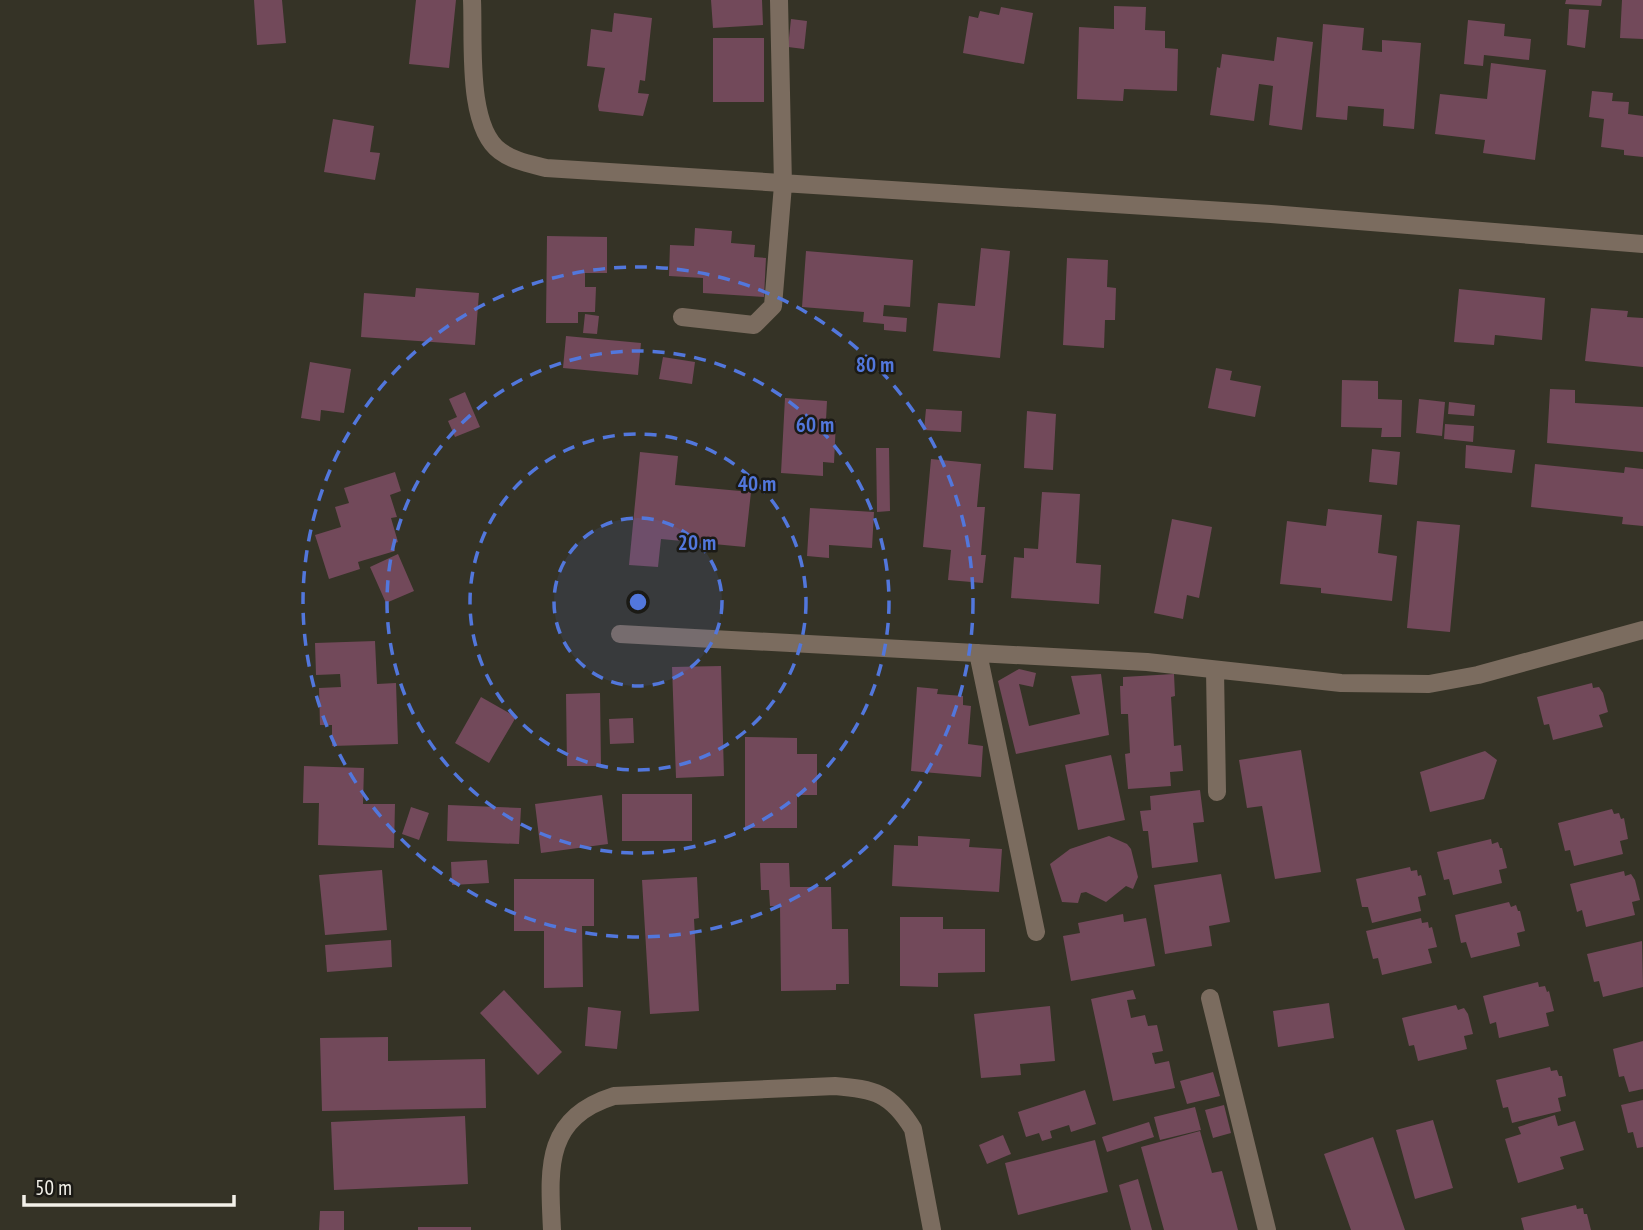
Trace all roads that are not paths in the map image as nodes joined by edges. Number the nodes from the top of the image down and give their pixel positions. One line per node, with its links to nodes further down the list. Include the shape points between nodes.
1 (472, 0): 3 (street, via 477,113 484,134 499,151 546,168)
2 (779, 0): 3 (street)
3 (783, 185): 4 (street, via 1271,214); 5 (street, via 773,306 754,325)
4 (1643, 244)
5 (682, 317)
6 (1643, 630): 9 (street, via 1429,684 1341,682)
7 (620, 634): 8 (street)
8 (978, 653): 9 (street); 11 (street)
9 (1215, 670): 10 (street)
10 (1217, 792)
11 (1036, 932)
12 (1210, 998): 15 (street)
13 (552, 1230): 14 (street, via 549,1177 556,1142 573,1117 590,1104 614,1097 835,1086 870,1089 891,1100 904,1114 913,1129)
14 (932, 1230)
15 (1267, 1230)

